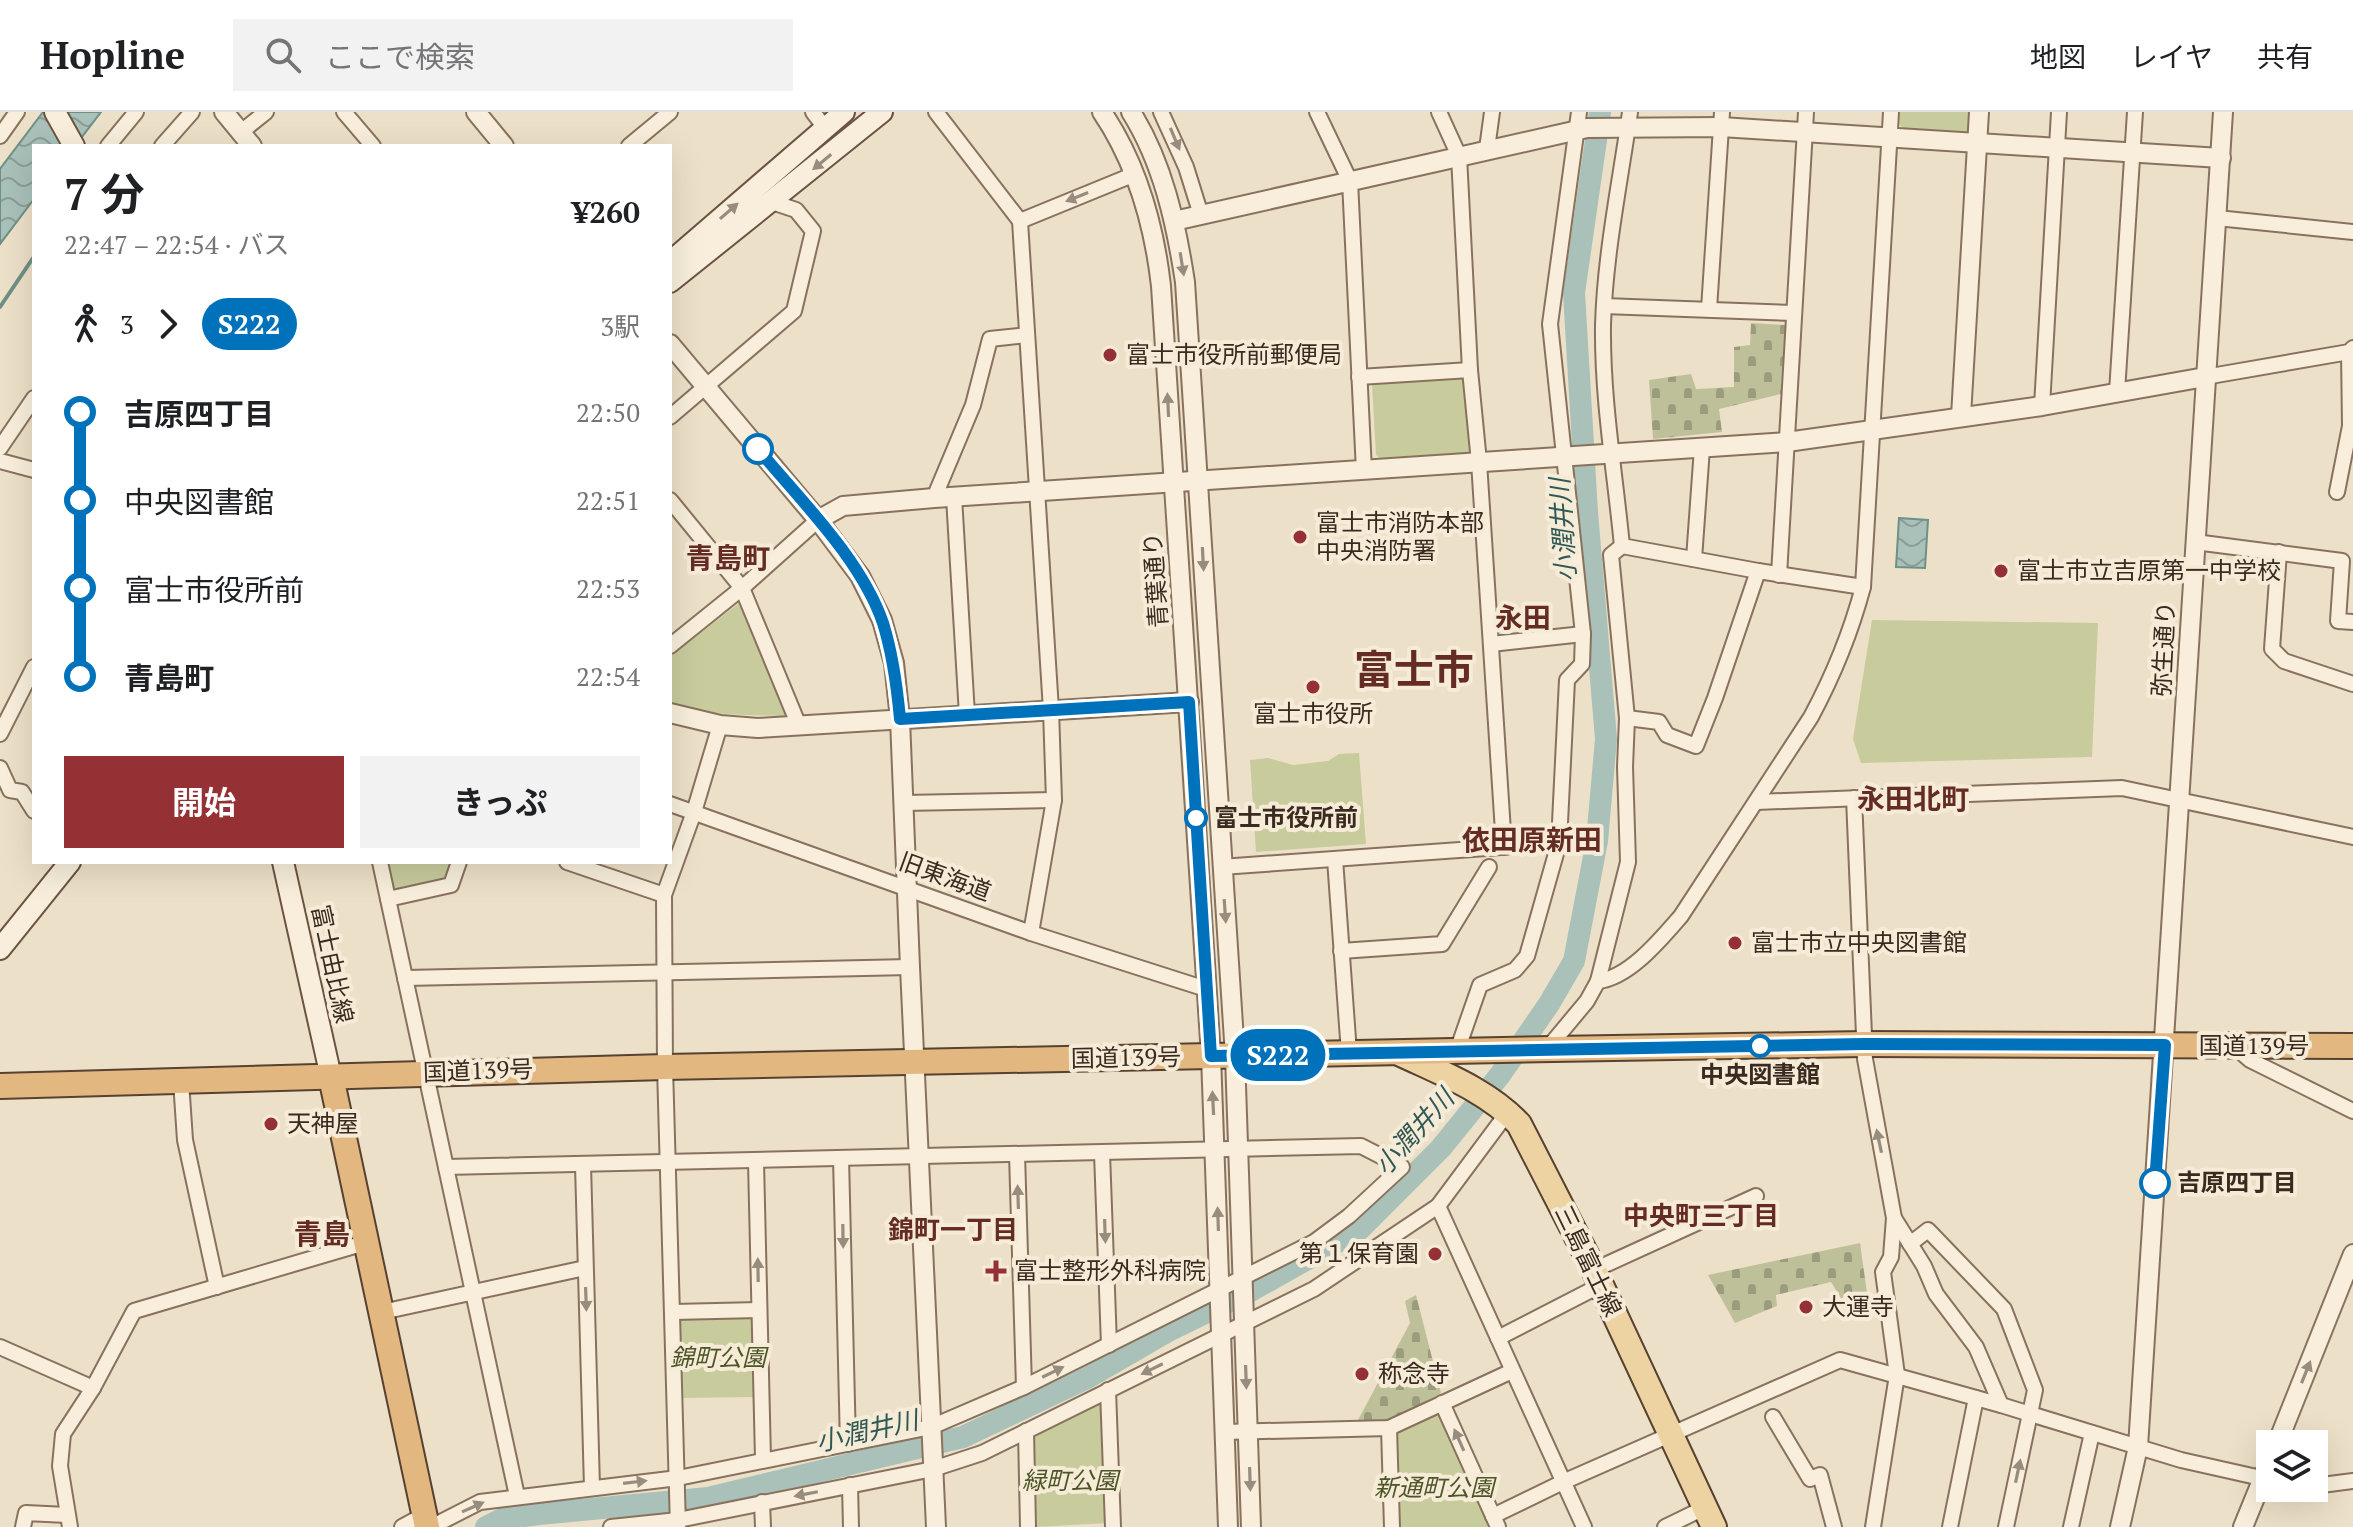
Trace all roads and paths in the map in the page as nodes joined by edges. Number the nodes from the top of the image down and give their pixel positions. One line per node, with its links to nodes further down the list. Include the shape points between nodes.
1 (17, 112): 30 (street)
2 (55, 112): 34 (main road)
3 (136, 112): 35 (street)
4 (192, 112): 36 (street)
5 (224, 112): 32 (street)
6 (266, 112): 32 (street)
7 (344, 112): 37 (street)
8 (476, 112): 38 (street)
9 (670, 112): 39 (street)
10 (844, 112): 25 (main road)
11 (882, 112): 49 (main road, one-way to 49)
12 (936, 112): 54 (street)
13 (1102, 112): 46 (street, 青葉通り)
14 (1132, 112): 47 (street, 青葉通り)
15 (1161, 112): 45 (street, one-way to 45)
16 (1317, 112): 48 (street)
17 (1439, 112): 43 (street)
18 (1492, 112): 41 (street)
19 (1806, 112): 29 (street)
20 (1891, 112): 31 (street)
21 (1979, 112): 33 (street)
22 (2059, 112): 40 (street)
23 (2135, 112): 42 (street)
24 (2223, 112): 44 (street, 弥生通り)
25 (819, 120): 57 (main road, one-way to 25)
26 (1721, 120): 28 (street); 29 (street); 60 (street)
27 (1581, 123): 28 (street); 41 (street); 80 (street, via 1550,324)
28 (1625, 123): 59 (street)
29 (1805, 132): 31 (street); 61 (street)
30 (0, 136)
31 (1889, 137): 33 (street); 75 (street)
32 (242, 141)
33 (1977, 143): 40 (street); 73 (street)
34 (73, 144)
35 (110, 144)
36 (164, 144)
37 (371, 144)
38 (502, 144)
39 (631, 144)
40 (2056, 148): 42 (street); 71 (street)
41 (1487, 149): 43 (street)
42 (2133, 151): 44 (street); 69 (street)
43 (1459, 156): 48 (street); 65 (street)
44 (2221, 158): 53 (street, 弥生通り)
45 (1186, 167): 47 (street); 52 (street)
46 (1135, 174): 54 (street, one-way to 54); 86 (street, 青葉通り, one-way to 46, via 1157,251)
47 (1161, 177): 55 (street, 青葉通り)
48 (1350, 181): 52 (street); 66 (street)
49 (797, 182): 50 (main road); 51 (street)
50 (772, 202): 51 (street); 58 (main road)
51 (796, 210): 68 (street, via 813,231 794,311)
52 (1201, 215): 55 (street)
53 (2217, 218): 56 (street); 67 (street, 弥生通り)
54 (1020, 221): 62 (street)
55 (1174, 221): 85 (street, 青葉通り, one-way to 85, via 1185,282)
56 (2353, 232)
57 (672, 260)
58 (672, 280)
59 (1604, 306): 60 (street); 79 (street, via 1604,374)
60 (1709, 309): 61 (street)
61 (1793, 313): 76 (street)
62 (1027, 335): 88 (street); 90 (street, via 990,339 973,405)
63 (672, 346): 68 (street)
64 (2351, 350): 67 (street); 74 (street)
65 (1470, 370): 66 (street); 82 (street)
66 (1359, 377): 84 (street)
67 (2205, 377): 69 (street); 93 (street, 弥生通り)
68 (706, 386): 72 (street); 92 (street)
69 (2117, 392): 71 (street)
70 (32, 401): 77 (street)
71 (2042, 406): 73 (street)
72 (672, 415)
73 (1961, 416): 75 (street)
74 (2351, 427): 87 (street)
75 (1871, 431): 76 (street); 99 (street)
76 (1787, 442): 78 (street); 98 (street)
77 (0, 448)
78 (1702, 448): 79 (street); 96 (street)
79 (1613, 453): 80 (street); 94 (street)
80 (1566, 457): 82 (street); 102 (street)
81 (0, 461): 83 (street)
82 (1479, 462): 84 (street); 104 (street)
83 (32, 469)
84 (1364, 471): 85 (street)
85 (1198, 481): 86 (street); 135 (street, 青葉通り, one-way to 135)
86 (1172, 483): 88 (street); 107 (street, 青葉通り)
87 (2337, 492)
88 (1038, 493): 89 (street); 108 (street)
89 (954, 497): 90 (street); 110 (street)
90 (934, 498): 92 (street, via 843,506)
91 (672, 502): 100 (street)
92 (818, 520): 100 (street); 112 (street, via 860,576 882,620 894,663)
93 (2195, 542): 95 (street); 118 (street, 弥生通り)
94 (1622, 546): 96 (street); 111 (street, via 1611,555)
95 (2279, 552): 101 (street, via 2342,561 2338,621); 106 (street, via 2272,649 2284,661)
96 (1694, 559): 97 (street)
97 (1758, 571): 98 (street); 111 (street, via 1696,746 1667,735 1659,722)
98 (1779, 575): 99 (street)
99 (1863, 587): 120 (street, via 1826,689)
100 (742, 588): 103 (street); 114 (street)
101 (2353, 622)
102 (1583, 634): 104 (street); 126 (street, via 1582,664 1567,680)
103 (672, 644)
104 (1491, 644): 127 (street)
105 (32, 671): 115 (street)
106 (2353, 684)
107 (1189, 702): 108 (street); 148 (street, 青葉通り)
108 (1051, 710): 110 (street); 119 (street)
109 (672, 713): 113 (street)
110 (967, 715): 112 (street)
111 (1627, 718): 147 (street, via 1628,862)
112 (900, 719): 114 (street); 121 (street)
113 (720, 725): 114 (street); 124 (street)
114 (799, 726)
115 (0, 734)
116 (0, 768): 123 (street, via 10,790 22,792)
117 (1854, 798): 118 (street, via 2122,788); 120 (street); 149 (street)
118 (2179, 799): 125 (street); 150 (street, 弥生通り)
119 (1054, 800): 121 (street); 141 (street)
120 (1757, 802): 147 (street, via 1659,942 1616,977)
121 (904, 803): 137 (street)
122 (672, 805): 124 (street, 旧東海道)
123 (32, 808)
124 (694, 812): 137 (street, 旧東海道); 138 (street)
125 (2353, 837)
126 (1559, 843): 127 (street); 154 (street, via 1527,956 1515,970 1480,985)
127 (1504, 847): 128 (street)
128 (1335, 859): 135 (street); 143 (street)
129 (51, 864): 140 (main road)
130 (68, 864): 142 (main road)
131 (283, 864): 161 (main road, 富士由比線)
132 (380, 864): 139 (street)
133 (458, 864): 139 (street, via 451,885)
134 (573, 864): 138 (street)
135 (1221, 867): 157 (street, 青葉通り, one-way to 157)
136 (1489, 867): 143 (street, via 1442,944)
137 (909, 889): 141 (street, 旧東海道); 144 (street)
138 (664, 895): 145 (street)
139 (388, 899): 146 (street)
140 (0, 928)
141 (1031, 933): 148 (street, 旧東海道)
142 (0, 949)
143 (1341, 951): 155 (street)
144 (910, 967): 145 (street); 158 (street)
145 (664, 974): 146 (street); 159 (street)
146 (405, 978): 160 (street)
147 (1598, 981): 153 (street)
148 (1206, 989): 157 (street, 青葉通り)
149 (1864, 1044): 150 (highway, 国道139号); 153 (highway, 国道139号); 178 (street, one-way to 149)
150 (2165, 1045): 151 (highway, 国道139号); 215 (street, 弥生通り)
151 (2233, 1046): 152 (highway, 国道139号); 165 (street, via 2250,1060)
152 (2353, 1046)
153 (1547, 1049): 154 (highway, 国道139号)
154 (1457, 1051): 156 (highway, 国道139号)
155 (1349, 1053): 156 (highway, 国道139号); 157 (highway, 国道139号)
156 (1399, 1053): 164 (main road, 三島富士線)
157 (1223, 1056): 158 (highway, 国道139号); 166 (street); 167 (street, one-way to 157)
158 (915, 1063): 159 (highway, 国道139号); 170 (street)
159 (665, 1067): 160 (highway, 国道139号); 173 (street)
160 (426, 1072): 161 (highway, 国道139号); 175 (street)
161 (331, 1077): 162 (highway, 国道139号); 179 (highway)
162 (181, 1081): 163 (highway, 国道139号); 185 (street, via 185,1140)
163 (0, 1086)
164 (1494, 1102): 177 (street); 184 (main road, 三島富士線, via 1526,1135)
165 (2353, 1111)
166 (1239, 1150): 167 (street); 183 (street); 183 (street, via 1361,1146 1402,1167 1314,1242)
167 (1216, 1151): 168 (street); 186 (street, one-way to 167)
168 (1102, 1153): 169 (street); 194 (street, one-way to 194)
169 (1017, 1154): 170 (street); 198 (street, one-way to 169)
170 (919, 1157): 171 (street); 206 (street)
171 (841, 1158): 172 (street); 214 (street, one-way to 214)
172 (756, 1162): 173 (street); 188 (street, one-way to 172)
173 (670, 1163): 174 (street); 190 (street)
174 (583, 1165): 175 (street); 182 (street)
175 (446, 1167): 187 (street)
176 (1756, 1196): 184 (street)
177 (1438, 1206): 191 (street, via 1314,1289); 193 (street)
178 (1894, 1218): 180 (street); 197 (street, via 1891,1257 1883,1272)
179 (368, 1242): 185 (street); 189 (highway)
180 (1910, 1244): 203 (street, via 1936,1294 1976,1347); 204 (street, via 1928,1230 2004,1309 2035,1390)
181 (2353, 1254): 208 (street, one-way to 181)
182 (585, 1268): 187 (street); 224 (street, one-way to 224)
183 (1243, 1276): 186 (street); 191 (street)
184 (1597, 1278): 193 (street); 213 (main road, 三島富士線)
185 (217, 1287): 199 (street, via 134,1311)
186 (1220, 1287): 192 (street); 194 (street)
187 (473, 1292): 189 (street); 225 (street)
188 (759, 1310): 190 (street); 216 (street)
189 (382, 1312): 231 (highway)
190 (673, 1312): 219 (street)
191 (1245, 1322): 192 (street); 211 (street, one-way to 211)
192 (1222, 1334): 200 (street, one-way to 200); 210 (street)
193 (1498, 1338): 196 (street)
194 (1109, 1345): 198 (street, one-way to 194)
195 (0, 1347): 199 (street)
196 (1512, 1371): 202 (street); 221 (street)
197 (1897, 1375): 201 (street); 213 (street, via 1840,1360); 247 (street)
198 (1024, 1387): 206 (street)
199 (93, 1388): 229 (street, via 63,1434 60,1466)
200 (1108, 1390): 209 (street); 240 (street)
201 (1976, 1398): 203 (street); 248 (street)
202 (1442, 1403): 207 (street); 230 (street, one-way to 202)
203 (2001, 1405): 204 (street)
204 (2030, 1414): 212 (street); 249 (street, one-way to 204)
205 (1773, 1417): 246 (street, via 1810,1479 1820,1475)
206 (931, 1427): 214 (street); 217 (street)
207 (1389, 1428): 211 (street); 243 (street)
208 (2283, 1430)
209 (1026, 1431): 217 (street); 239 (street)
210 (1225, 1432): 211 (street); 241 (street)
211 (1248, 1432): 242 (street, one-way to 242)
212 (2092, 1433): 215 (street); 250 (street)
213 (1669, 1435): 221 (street); 228 (main road, 三島富士線)
214 (848, 1444): 216 (street)
215 (2138, 1447): 218 (street, via 2181,1460); 251 (street, 弥生通り)
216 (763, 1459): 219 (street)
217 (933, 1469): 223 (street); 238 (street)
218 (2256, 1471)
219 (678, 1478): 224 (street, one-way to 219); 232 (street)
220 (2353, 1481): 222 (street)
221 (1563, 1482): 230 (street); 244 (street)
222 (2328, 1484)
223 (850, 1485): 227 (street, one-way to 227); 237 (street)
224 (592, 1487): 225 (street)
225 (517, 1496): 231 (street, one-way to 225, via 480,1502)
226 (2256, 1499): 252 (street)
227 (762, 1502): 232 (street); 236 (street)
228 (1709, 1517): 245 (street)
229 (68, 1521): 233 (street, via 26,1513)
230 (1496, 1522)
231 (427, 1523): 234 (street)
232 (678, 1523): 235 (street)
233 (23, 1527)
234 (402, 1527)
235 (611, 1527)
236 (763, 1527)
237 (851, 1527)
238 (936, 1527)
239 (1028, 1527)
240 (1113, 1527)
241 (1228, 1527)
242 (1251, 1527)
243 (1392, 1527)
244 (1584, 1527)
245 (1665, 1527)
246 (1834, 1527)
247 (1873, 1527)
248 (1950, 1527)
249 (2006, 1527)
250 (2071, 1527)
251 (2120, 1527)
252 (2243, 1527)

